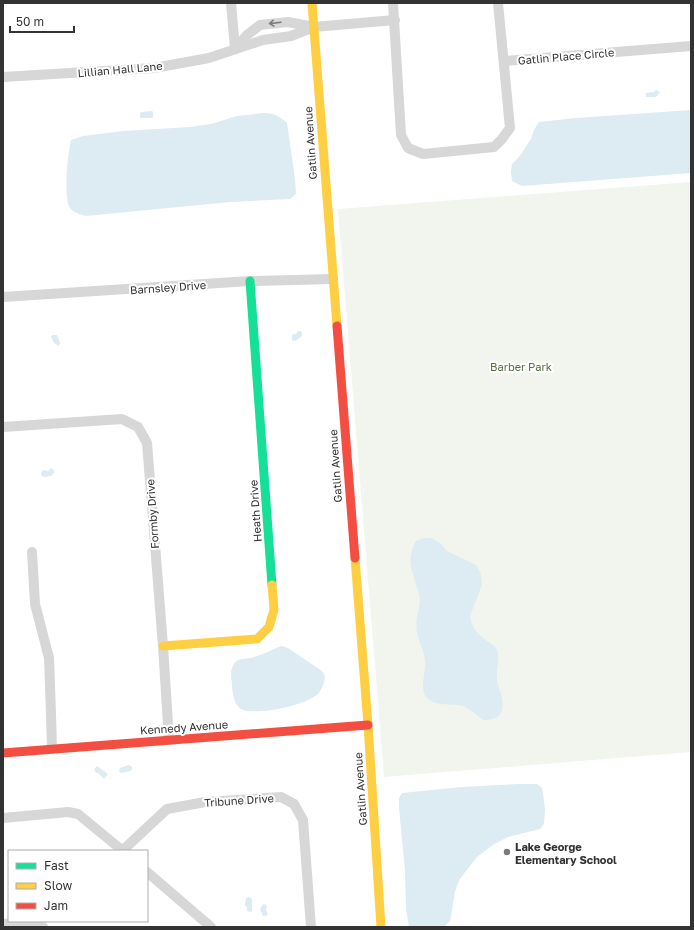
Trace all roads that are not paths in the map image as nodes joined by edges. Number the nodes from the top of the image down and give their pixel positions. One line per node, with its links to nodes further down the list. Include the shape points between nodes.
1 (231, 3): 8 (street)
2 (312, 3): 6 (street, Gatlin Avenue)
3 (393, 3): 5 (street, Gatlin Place Circle)
4 (498, 3): 9 (street)
5 (395, 20): 6 (street); 9 (street, Gatlin Place Circle, via 401,135 408,148 422,154 494,147 502,140 510,128)
6 (314, 27): 8 (street, Lillian Hall Lane, via 291,36 263,40); 8 (street, Lillian Hall Lane, one-way to 8, via 288,22 260,25); 11 (street, Gatlin Avenue)
7 (691, 46): 9 (street, Gatlin Place Circle)
8 (235, 49): 10 (street, Lillian Hall Lane, via 209,58 154,68)
9 (504, 61)
10 (3, 78)
11 (333, 279): 12 (street, Barnsley Drive); 17 (street, Gatlin Avenue)
12 (250, 281): 13 (street, Barnsley Drive); 16 (street, Heath Drive, via 274,610 269,627 257,639)
13 (3, 297)
14 (3, 426): 16 (street, Formby Drive, via 122,419 138,427 147,443)
15 (32, 552): 19 (street, via 35,604 49,658)
16 (163, 646): 18 (street, Formby Drive)
17 (368, 725): 18 (street, Kennedy Avenue); 29 (street, Gatlin Avenue)
18 (169, 740): 19 (street, Kennedy Avenue)
19 (52, 749): 20 (street, Kennedy Avenue)
20 (3, 753)
21 (3, 818): 22 (street, via 68,812 78,814)
22 (121, 850)
23 (123, 850): 28 (street, Tribune Drive, via 167,808 205,802 281,797 294,804 304,820)
24 (148, 873): 27 (street)
25 (3, 924): 26 (street, via 28,922)
26 (43, 927)
27 (210, 927)
28 (311, 927)
29 (381, 927)

